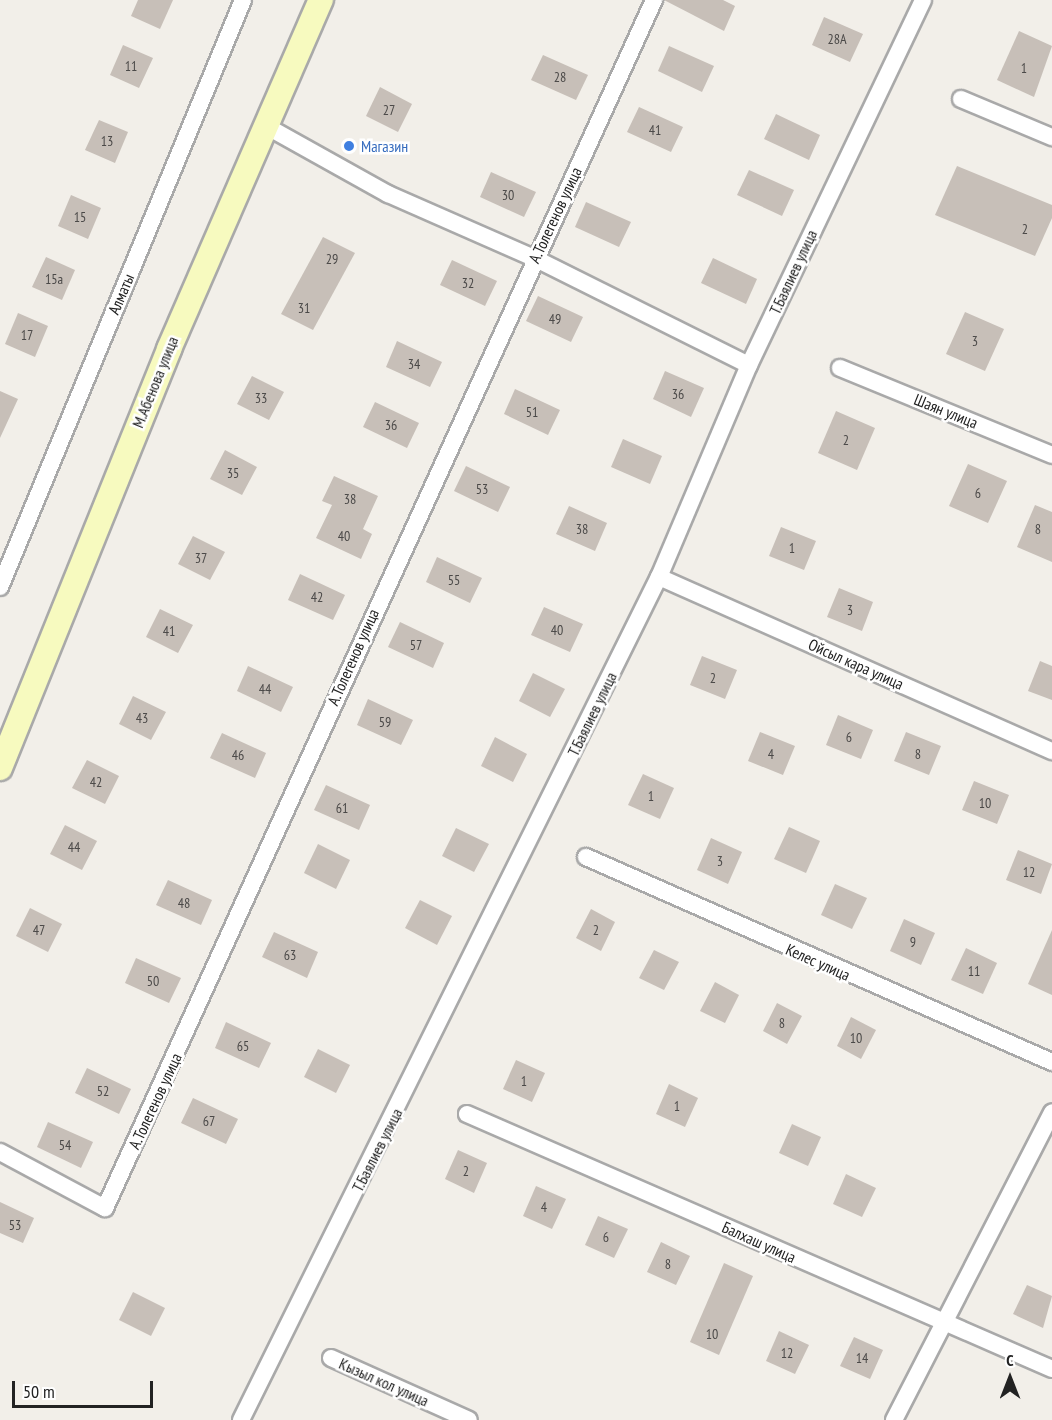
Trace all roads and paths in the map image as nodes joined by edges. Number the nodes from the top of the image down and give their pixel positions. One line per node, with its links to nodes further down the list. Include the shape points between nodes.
1 (243, 0): 13 (street, Алматы)
2 (321, 0): 6 (main road, М.Абенова улица)
3 (654, 0): 8 (street, А.Толегенов улица)
4 (923, 0): 9 (street, Т.Баялиев улица)
5 (961, 99): 7 (street)
6 (264, 125): 8 (street, via 388,194); 15 (main road, М.Абенова улица)
7 (1052, 137)
8 (534, 258): 9 (street); 20 (street, А.Толегенов улица, via 105,1208)
9 (749, 365): 12 (street, Т.Баялиев улица)
10 (840, 368): 11 (street, Шаян улица)
11 (1052, 455)
12 (659, 577): 14 (street, Ойсыл кара улица); 24 (street, Т.Баялиев улица)
13 (0, 587)
14 (1052, 751)
15 (0, 768)
16 (586, 857): 17 (street, Келес улица)
17 (1052, 1062)
18 (1052, 1112): 21 (street)
19 (466, 1114): 21 (street, Балхаш улица)
20 (0, 1152)
21 (940, 1323): 23 (street, Балхаш улица); 26 (street)
22 (331, 1358): 25 (street, Кызыл кол улица)
23 (1052, 1370)
24 (241, 1420)
25 (469, 1420)
26 (894, 1420)

